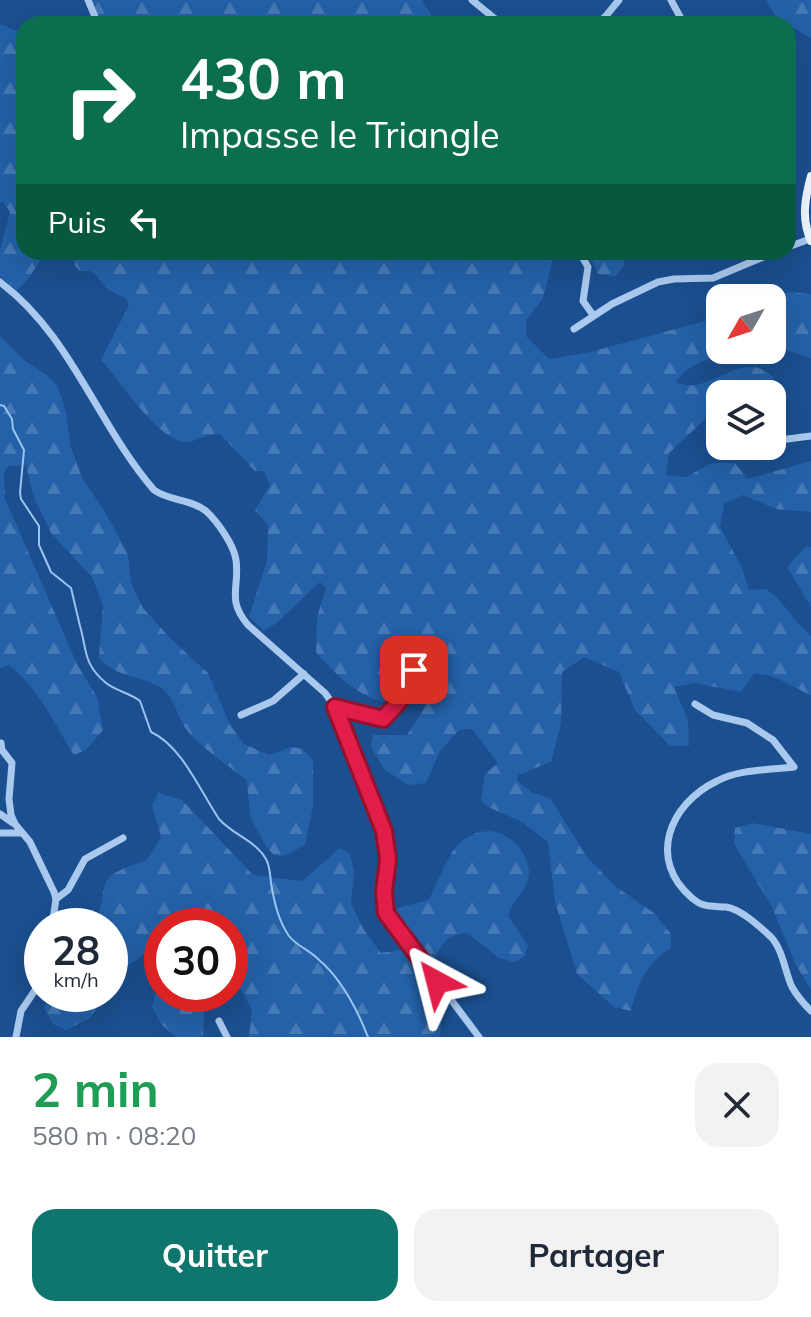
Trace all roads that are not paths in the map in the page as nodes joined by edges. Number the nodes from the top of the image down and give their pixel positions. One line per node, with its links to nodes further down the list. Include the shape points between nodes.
1 (472, 0): 3 (street)
2 (619, 0): 4 (street)
3 (492, 16)
4 (606, 16)
5 (811, 176): 6 (main road, via 804,205)
6 (810, 240)
7 (584, 260): 10 (street, via 588,267 583,301)
8 (756, 260): 10 (street, via 713,278 658,282)
9 (0, 282): 15 (street, via 62,346 109,428 154,490 195,505 212,518 235,554 233,596 239,614)
10 (593, 315): 11 (street)
11 (574, 329)
12 (811, 436): 13 (street)
13 (786, 439)
14 (414, 670): 17 (street, via 401,699 383,719)
15 (304, 674): 17 (street); 18 (street, via 271,703)
16 (695, 704): 28 (street, via 713,715 747,723 773,740 794,767 733,775 701,791 681,811 667,837 669,872 699,904 735,910 774,940 792,986)
17 (335, 707): 32 (street, via 384,831 386,913)
18 (241, 715)
19 (1, 743): 21 (street, via 12,763 9,799)
20 (0, 814): 21 (street)
21 (15, 824): 23 (street)
22 (0, 833): 23 (street)
23 (22, 833): 25 (street)
24 (123, 838): 25 (street, via 85,859 68,890)
25 (56, 899): 26 (street)
26 (55, 908)
27 (24, 1007): 30 (street)
28 (811, 1011)
29 (219, 1021): 31 (street)
30 (16, 1037)
31 (227, 1037)
32 (479, 1037)

